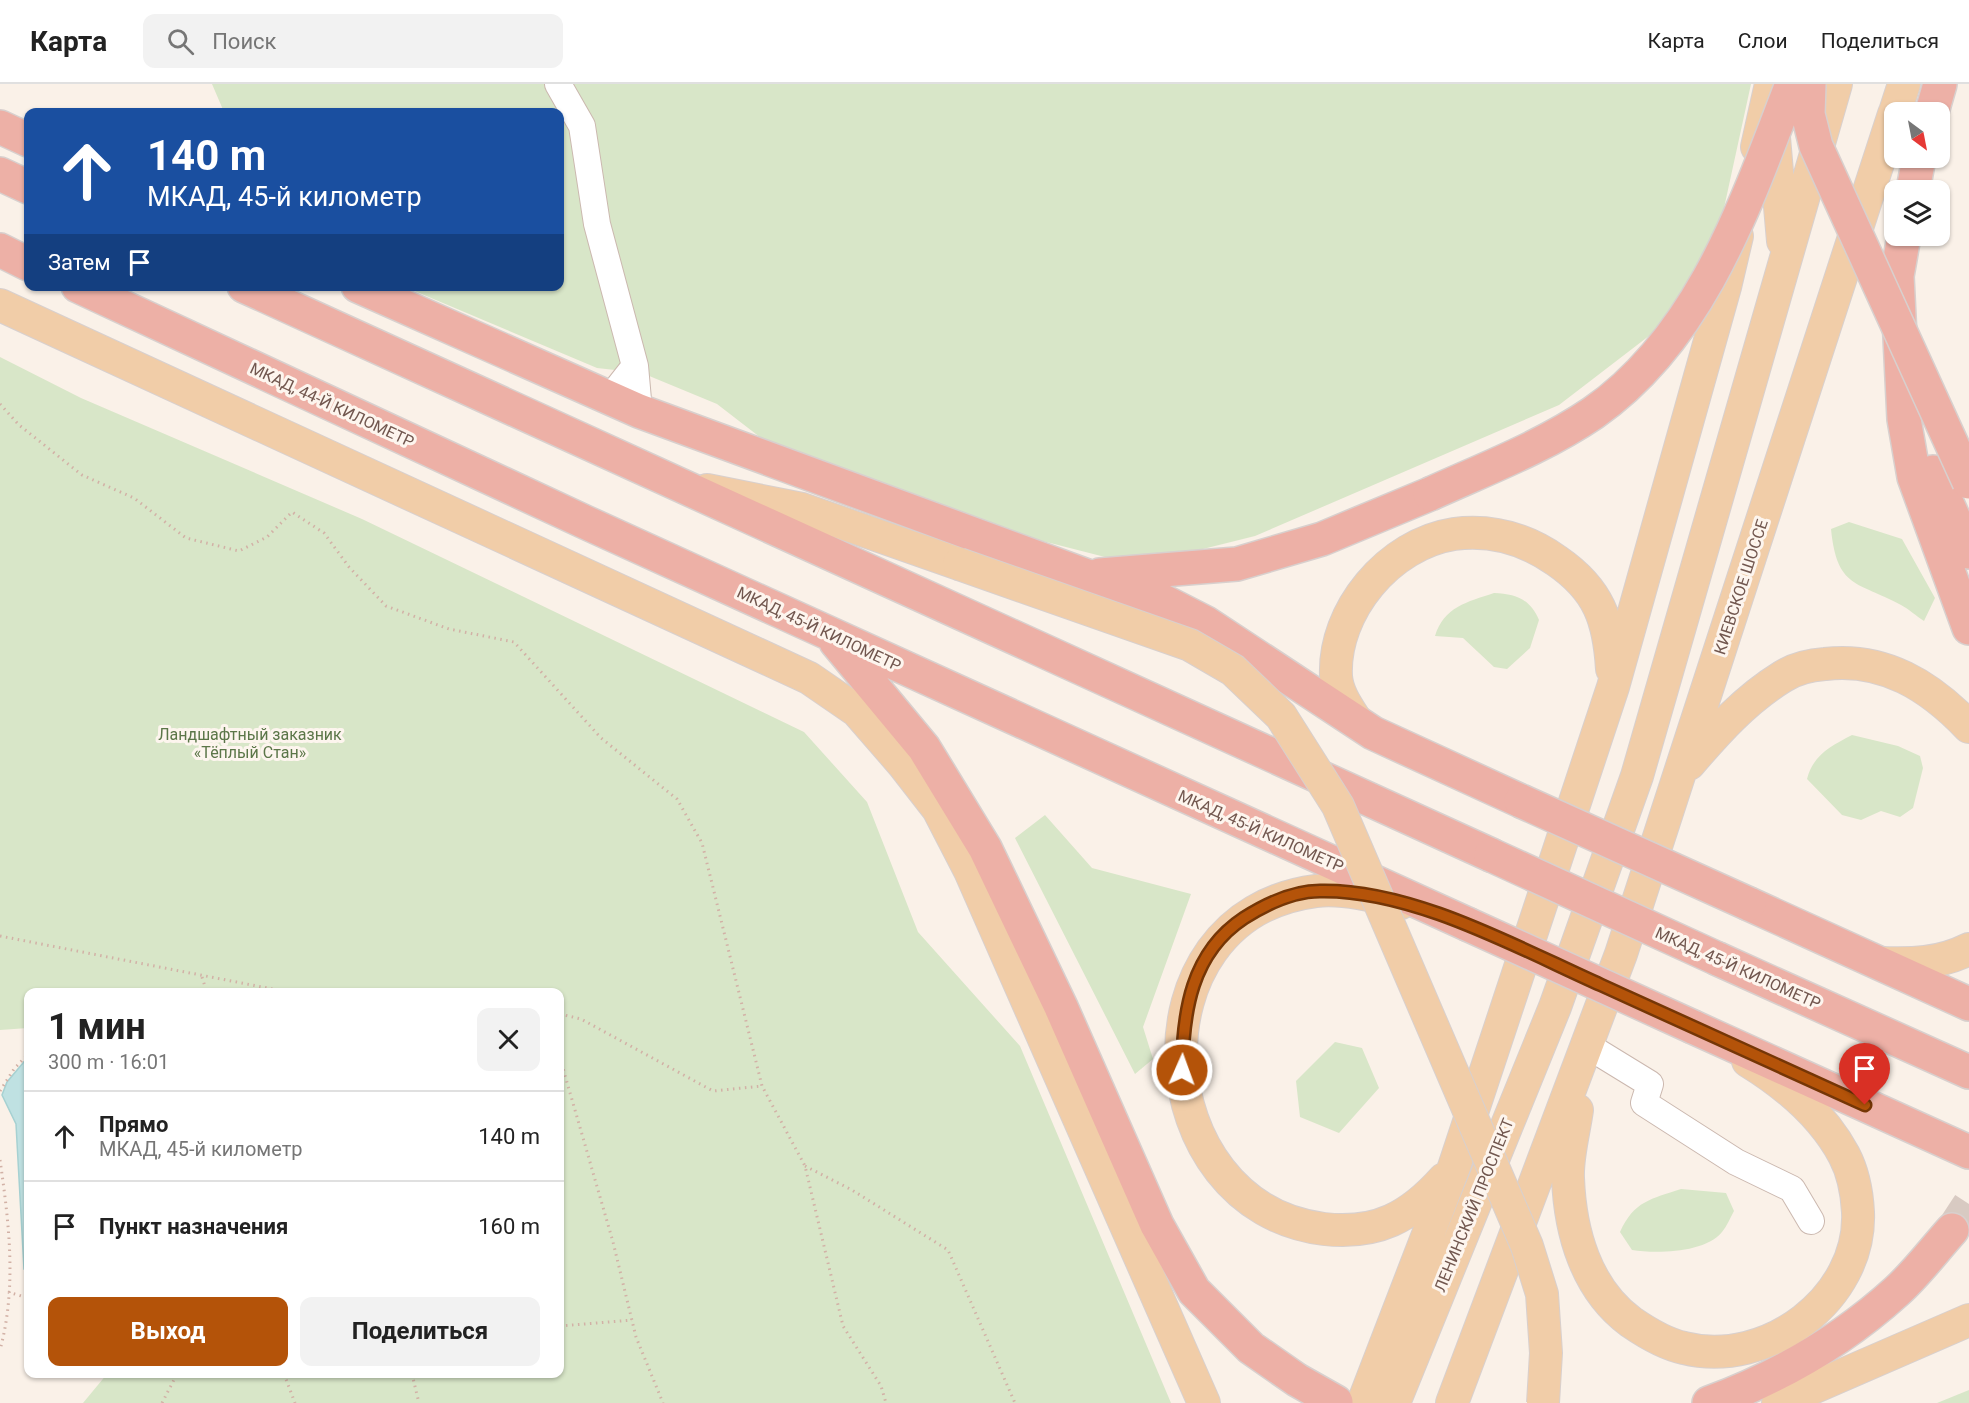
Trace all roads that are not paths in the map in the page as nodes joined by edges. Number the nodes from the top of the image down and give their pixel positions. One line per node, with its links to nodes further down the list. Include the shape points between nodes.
1 (558, 84): 23 (lane, via 582,126 597,224)
2 (1809, 84): 26 (highway, bridge, via 1808,114 1816,146)
3 (1836, 84): 16 (main road)
4 (1904, 84): 7 (main road, КИЕВСКОЕ ШОССЕ)
5 (1940, 84): 8 (highway)
6 (1778, 86): 16 (main road); 30 (highway, bridge, via 1754,183 1685,320 1646,367 1594,412 1529,450 1322,539 1237,564); 33 (main road)
7 (1898, 102)
8 (1935, 102)
9 (0, 127): 10 (highway)
10 (24, 138)
11 (1884, 147): 36 (main road, КИЕВСКОЕ ШОССЕ)
12 (0, 174): 13 (highway)
13 (24, 185)
14 (1902, 246): 22 (highway, via 1897,276)
15 (0, 250): 17 (highway)
16 (1785, 260): 51 (main road, ЛЕНИНСКИЙ ПРОСПЕКТ, via 1637,776 1555,1007)
17 (24, 262)
18 (89, 291): 28 (highway, МКАД, 44-Й КИЛОМЕТР)
19 (255, 291): 27 (highway, МКАД, 45-Й КИЛОМЕТР)
20 (369, 291): 24 (highway)
21 (0, 305): 50 (main road, via 809,678 857,711 938,809 970,871)
22 (1902, 364): 29 (highway, via 1927,461); 31 (highway, via 1904,419 1914,477)
23 (635, 366): 24 (lane); 25 (lane)
24 (609, 399): 25 (highway)
25 (639, 411): 30 (highway)
26 (1969, 482)
27 (675, 483): 43 (highway, МКАД, 45-Й КИЛОМЕТР, bridge); 53 (main road, bridge, via 802,509 1190,645 1233,670 1281,716 1338,806 1527,1246 1542,1294 1546,1353)
28 (587, 523): 32 (highway, МКАД, 45-Й КИЛОМЕТР)
29 (1969, 552)
30 (1087, 576): 34 (highway, via 1161,600 1206,623)
31 (1969, 628)
32 (829, 634): 37 (highway, МКАД, 45-Й КИЛОМЕТР); 49 (highway, via 924,748 985,848 1157,1225 1194,1291 1251,1348 1297,1380)
33 (1613, 687): 34 (main road, via 1611,640 1603,611 1580,580 1541,549 1512,537 1483,532 1453,534 1420,545 1390,564 1366,587 1349,617 1338,649 1336,678 1344,704); 45 (main road)
34 (1356, 722): 39 (highway, bridge)
35 (1969, 727): 36 (main road, via 1931,692 1906,676 1873,665 1813,665 1784,676 1751,699)
36 (1679, 776): 42 (main road, КИЕВСКОЕ ШОССЕ)
37 (1465, 923): 41 (highway, МКАД, 45-Й КИЛОМЕТР, bridge); 45 (main road, via 1354,892 1318,891 1287,897 1257,909 1232,926 1208,952 1195,976 1182,1041 1188,1104 1200,1139 1217,1170 1241,1195 1270,1214 1303,1226 1341,1231 1384,1225 1422,1203)
38 (1969, 949): 39 (main road, via 1948,959 1918,965)
39 (1879, 963): 40 (highway)
40 (1969, 1004)
41 (1696, 1028): 42 (main road, via 1800,1098 1827,1128 1845,1157 1857,1194 1859,1228 1852,1259 1836,1289 1814,1312 1753,1347 1717,1352 1684,1348 1648,1334 1616,1311 1596,1284 1580,1251 1568,1176); 44 (highway, МКАД, 45-Й КИЛОМЕТР)
42 (1586, 1052): 46 (lane, via 1650,1084 1644,1103 1736,1162 1792,1189); 52 (main road)
43 (1969, 1072)
44 (1969, 1152)
45 (1454, 1167): 49 (main road)
46 (1811, 1221)
47 (1952, 1230): 54 (highway, via 1898,1290 1837,1339 1769,1377)
48 (1969, 1320): 55 (main road)
49 (1350, 1402)
50 (1204, 1403)
51 (1394, 1403)
52 (1452, 1403)
53 (1543, 1403)
54 (1709, 1403)
55 (1778, 1403)

